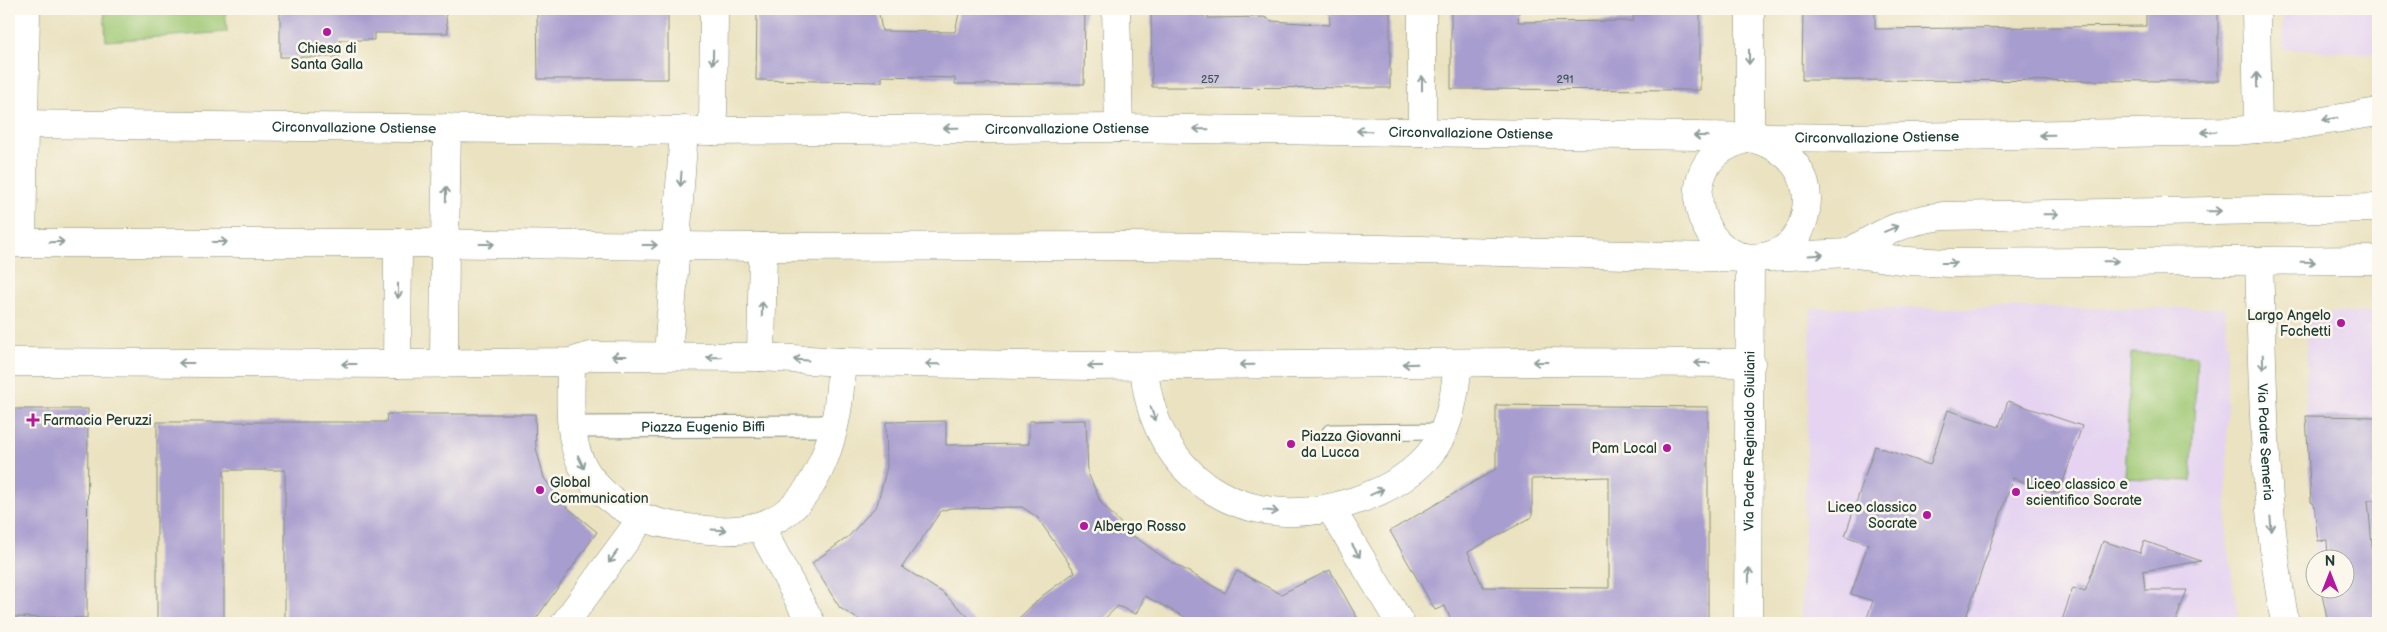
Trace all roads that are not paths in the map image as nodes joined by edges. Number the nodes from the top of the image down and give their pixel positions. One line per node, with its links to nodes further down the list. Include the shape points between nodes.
1 (26, 9): 8 (street)
2 (714, 9): 13 (street, one-way to 13)
3 (1116, 9): 10 (street)
4 (1422, 9): 14 (street, one-way to 4)
5 (1750, 9): 15 (street, one-way to 15)
6 (2256, 9): 11 (street, one-way to 6)
7 (2378, 112): 11 (street, one-way to 11)
8 (16, 124): 9 (street, Circonvallazione Ostiense); 17 (street)
9 (447, 128): 12 (street, Circonvallazione Ostiense); 19 (street, one-way to 9)
10 (1119, 128): 13 (street, Circonvallazione Ostiense, one-way to 13); 14 (street, Circonvallazione Ostiense, one-way to 10)
11 (2258, 129): 15 (street, Circonvallazione Ostiense, one-way to 15, via 2181,133)
12 (684, 130): 13 (street, Circonvallazione Ostiense); 20 (street, one-way to 20)
13 (713, 130)
14 (1422, 132): 15 (street, Circonvallazione Ostiense, one-way to 14)
15 (1750, 138): 23 (street, via 1735,142 1714,155 1704,172 1699,194 1702,218 1712,238 1725,249); 23 (street, via 1775,146 1789,156 1803,181 1806,203 1802,225 1791,244 1777,253)
16 (2378, 208): 22 (street, one-way to 16, via 1892,228 1938,216)
17 (16, 243): 18 (street, one-way to 18)
18 (398, 243): 19 (street); 33 (street, one-way to 33)
19 (445, 243): 20 (street, one-way to 20); 34 (street)
20 (676, 245): 21 (street); 26 (street)
21 (763, 247): 23 (street, via 1129,246); 27 (street, one-way to 21)
22 (1848, 253): 23 (street, one-way to 22); 25 (street, one-way to 25, via 1932,262)
23 (1750, 258): 32 (street, Via Padre Reginaldo Giuliani)
24 (2378, 260): 25 (street, one-way to 24)
25 (2259, 261): 47 (street, Via Padre Semeria, one-way to 47, via 2271,529)
26 (668, 356): 27 (street, one-way to 26); 29 (street, one-way to 29, via 591,356)
27 (761, 357): 30 (street, one-way to 27)
28 (9, 362): 33 (street, one-way to 28)
29 (571, 362): 34 (street); 37 (street)
30 (841, 362): 35 (street, one-way to 30); 36 (street)
31 (1458, 363): 32 (street, one-way to 31); 35 (street, one-way to 35); 38 (street, via 1452,406)
32 (1751, 363): 46 (street, Via Padre Reginaldo Giuliani, one-way to 32)
33 (397, 364): 34 (street)
34 (444, 364)
35 (1144, 366): 40 (street, one-way to 40, via 1149,403 1159,428 1178,460 1210,490 1245,506 1272,512)
36 (835, 426): 37 (street, Piazza Eugenio Biffi); 42 (street, via 823,463 807,488 787,510)
37 (572, 427): 41 (street, one-way to 41, via 577,452 592,480 607,496)
38 (1443, 431): 39 (lane); 40 (street, one-way to 38, via 1380,490 1408,474 1430,454)
39 (1330, 432)
40 (1331, 509): 45 (street, one-way to 45)
41 (642, 518): 42 (street, one-way to 42, via 662,524 708,529 740,530); 43 (street, one-way to 43)
42 (760, 526): 44 (street)
43 (565, 623)
44 (811, 623)
45 (1400, 623)
46 (1748, 623)
47 (2285, 623)

